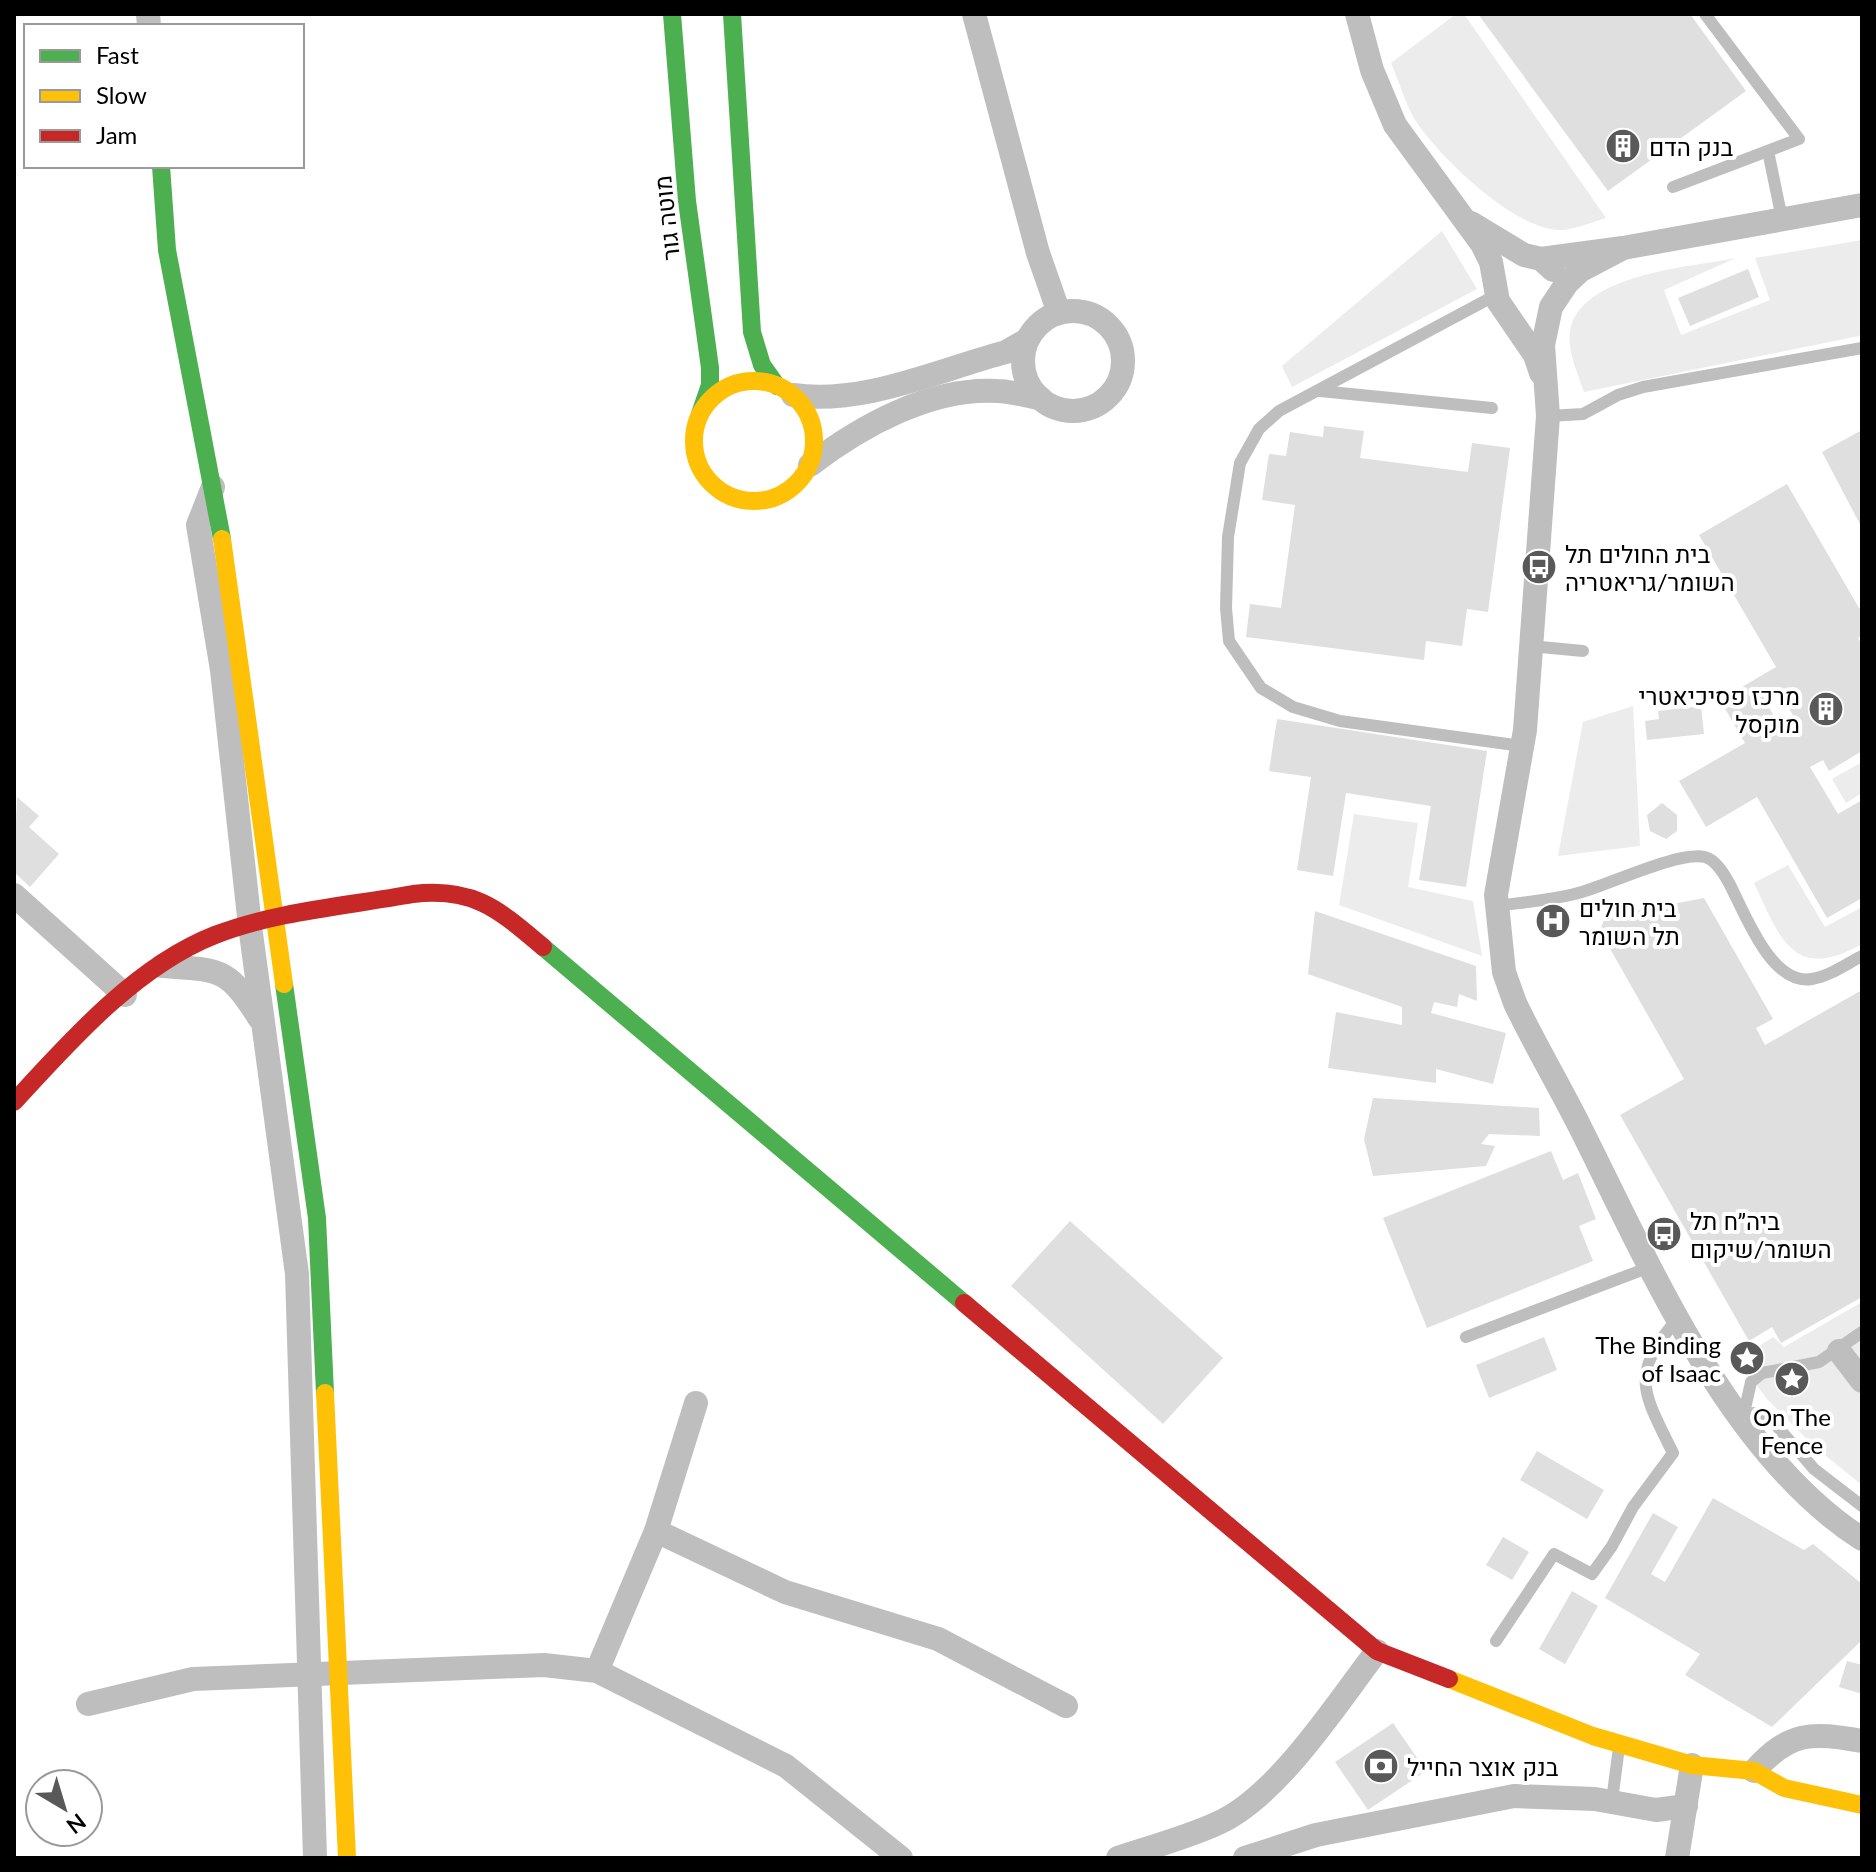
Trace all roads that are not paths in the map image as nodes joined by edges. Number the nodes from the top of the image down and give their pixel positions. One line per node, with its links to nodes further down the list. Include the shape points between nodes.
1 (672, 14): 24 (street, מוטה גור, via 687,201 710,368)
2 (732, 14): 20 (street, via 752,332 762,365)
3 (974, 14): 16 (street)
4 (1357, 14): 11 (street, via 1395,125)
5 (1705, 14): 6 (lane, via 1799,139)
6 (1768, 151): 8 (lane); 10 (lane)
7 (161, 168): 27 (street, via 167,250)
8 (1673, 187)
9 (1862, 205): 10 (street)
10 (1782, 219): 12 (street)
11 (1469, 222): 13 (street); 14 (street, via 1491,262)
12 (1623, 248): 13 (street); 15 (street, via 1581,270)
13 (1532, 257): 14 (street, via 1501,268); 15 (street, via 1554,271)
14 (1499, 299): 15 (street, via 1526,319); 19 (street, via 1535,355); 21 (lane)
15 (1554, 302): 19 (street, via 1543,345)
16 (1059, 313): 17 (street, via 1035,328); 22 (street, via 1079,311 1107,324 1119,341 1121,373 1104,399 1085,409 1059,409)
17 (1027, 340): 20 (street, via 1006,352 860,394 818,399); 22 (street, via 1023,369)
18 (1862, 348): 25 (lane, via 1643,387 1583,414)
19 (1545, 386): 25 (street)
20 (785, 390): 24 (street, via 737,383 709,400); 26 (street, via 810,416 815,434)
21 (1318, 391): 23 (lane); 30 (lane, via 1279,411 1259,429 1240,463 1228,537 1229,641 1261,688 1293,707 1340,721)
22 (1040, 398): 26 (street, via 967,392 918,405 863,429)
23 (1492, 408)
24 (700, 414): 26 (street, מוטה גור, via 693,440 697,462 714,487 730,497 769,500 787,492)
25 (1548, 416): 28 (street)
26 (810, 465)
27 (214, 485): 33 (street); 34 (street, via 198,525 222,670)
28 (1530, 646): 29 (lane); 30 (street)
29 (1583, 651)
30 (1522, 746): 32 (street)
31 (14, 895): 37 (street)
32 (1497, 906): 35 (lane, via 1579,893 1654,867 1704,857 1727,878 1768,957 1792,977 1810,979); 40 (street, via 1504,972 1515,1003)
33 (277, 918): 34 (street); 52 (street, via 436,890 463,892 492,904); 54 (street, via 317,1218)
34 (250, 926): 36 (street, via 198,943); 38 (street)
35 (1862, 956)
36 (162, 966): 37 (street); 38 (street, via 225,975 238,985)
37 (125, 995): 39 (street)
38 (265, 1029): 55 (street, via 297,1274)
39 (14, 1102)
40 (1650, 1267): 41 (street); 43 (lane)
41 (1679, 1317): 47 (street); 51 (lane, via 1652,1348 1646,1371 1647,1400 1673,1453 1592,1574 1554,1554)
42 (1862, 1332): 44 (lane)
43 (1466, 1337)
44 (1839, 1351): 45 (street); 47 (lane, via 1800,1367 1762,1373 1751,1382)
45 (1862, 1381)
46 (696, 1403): 49 (street)
47 (1740, 1414): 48 (lane, via 1769,1417 1814,1469); 50 (street, via 1786,1475)
48 (1862, 1506)
49 (656, 1531): 53 (street); 57 (street, via 785,1592 938,1639)
50 (1862, 1539)
51 (1496, 1641)
52 (1377, 1651): 59 (street); 68 (street, via 1293,1761 1254,1798 1219,1824)
53 (597, 1671): 54 (street, via 544,1665); 67 (street, via 786,1766)
54 (338, 1672): 55 (street); 66 (street)
55 (308, 1673): 56 (street, via 193,1679); 65 (street)
56 (88, 1704)
57 (1066, 1706)
58 (1862, 1741): 61 (street, via 1823,1734 1794,1738)
59 (1619, 1743): 60 (street); 62 (lane)
60 (1692, 1765): 61 (street); 64 (street)
61 (1754, 1771): 63 (street, via 1784,1788)
62 (1613, 1793)
63 (1862, 1805)
64 (1686, 1806): 69 (street, via 1656,1810 1595,1799 1514,1796 1316,1835); 70 (street)
65 (315, 1858)
66 (347, 1858)
67 (901, 1858)
68 (1118, 1858)
69 (1245, 1858)
70 (1677, 1858)

